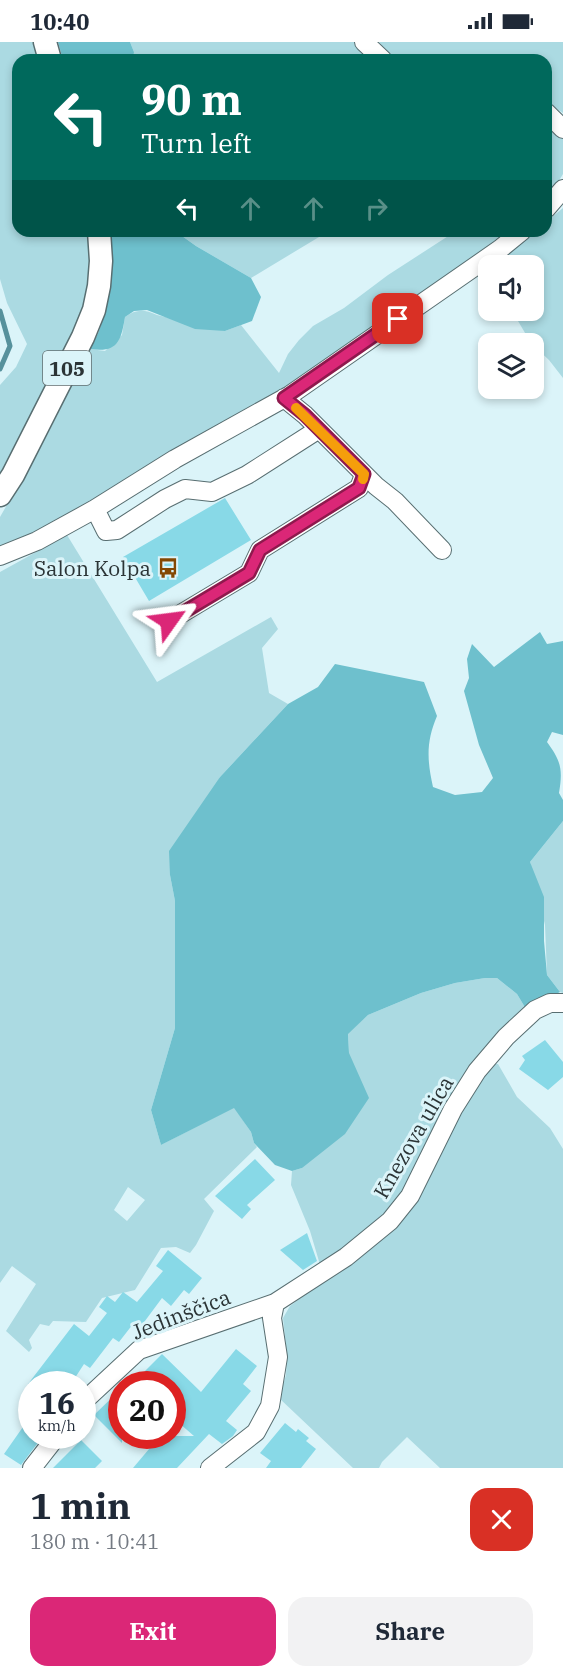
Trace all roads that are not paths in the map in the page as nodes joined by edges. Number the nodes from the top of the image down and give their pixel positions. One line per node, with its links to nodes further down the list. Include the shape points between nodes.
1 (364, 42): 2 (street)
2 (377, 54)
3 (552, 118): 4 (street)
4 (563, 129)
5 (563, 189): 6 (street)
6 (552, 202)
7 (99, 237): 12 (main road, 105, via 101,261 94,310)
8 (515, 237): 9 (street)
9 (284, 398): 10 (street); 13 (street)
10 (319, 429): 11 (street); 13 (street, via 247,475 212,492 185,489 117,530 106,531)
11 (364, 474): 14 (street); 16 (street, via 359,488 260,550 249,573)
12 (0, 495)
13 (95, 509): 15 (street)
14 (442, 550)
15 (0, 556)
16 (169, 621)
17 (563, 1003): 18 (street, Knezova ulica, via 550,1003 535,1010 477,1071 453,1109 410,1196 390,1221 346,1257)
18 (275, 1303): 19 (street, Jedinščica, via 139,1350); 22 (street, via 272,1318 278,1357 270,1406 256,1432)
19 (96, 1390)
20 (47, 1449): 21 (street)
21 (32, 1468)
22 (210, 1468)

